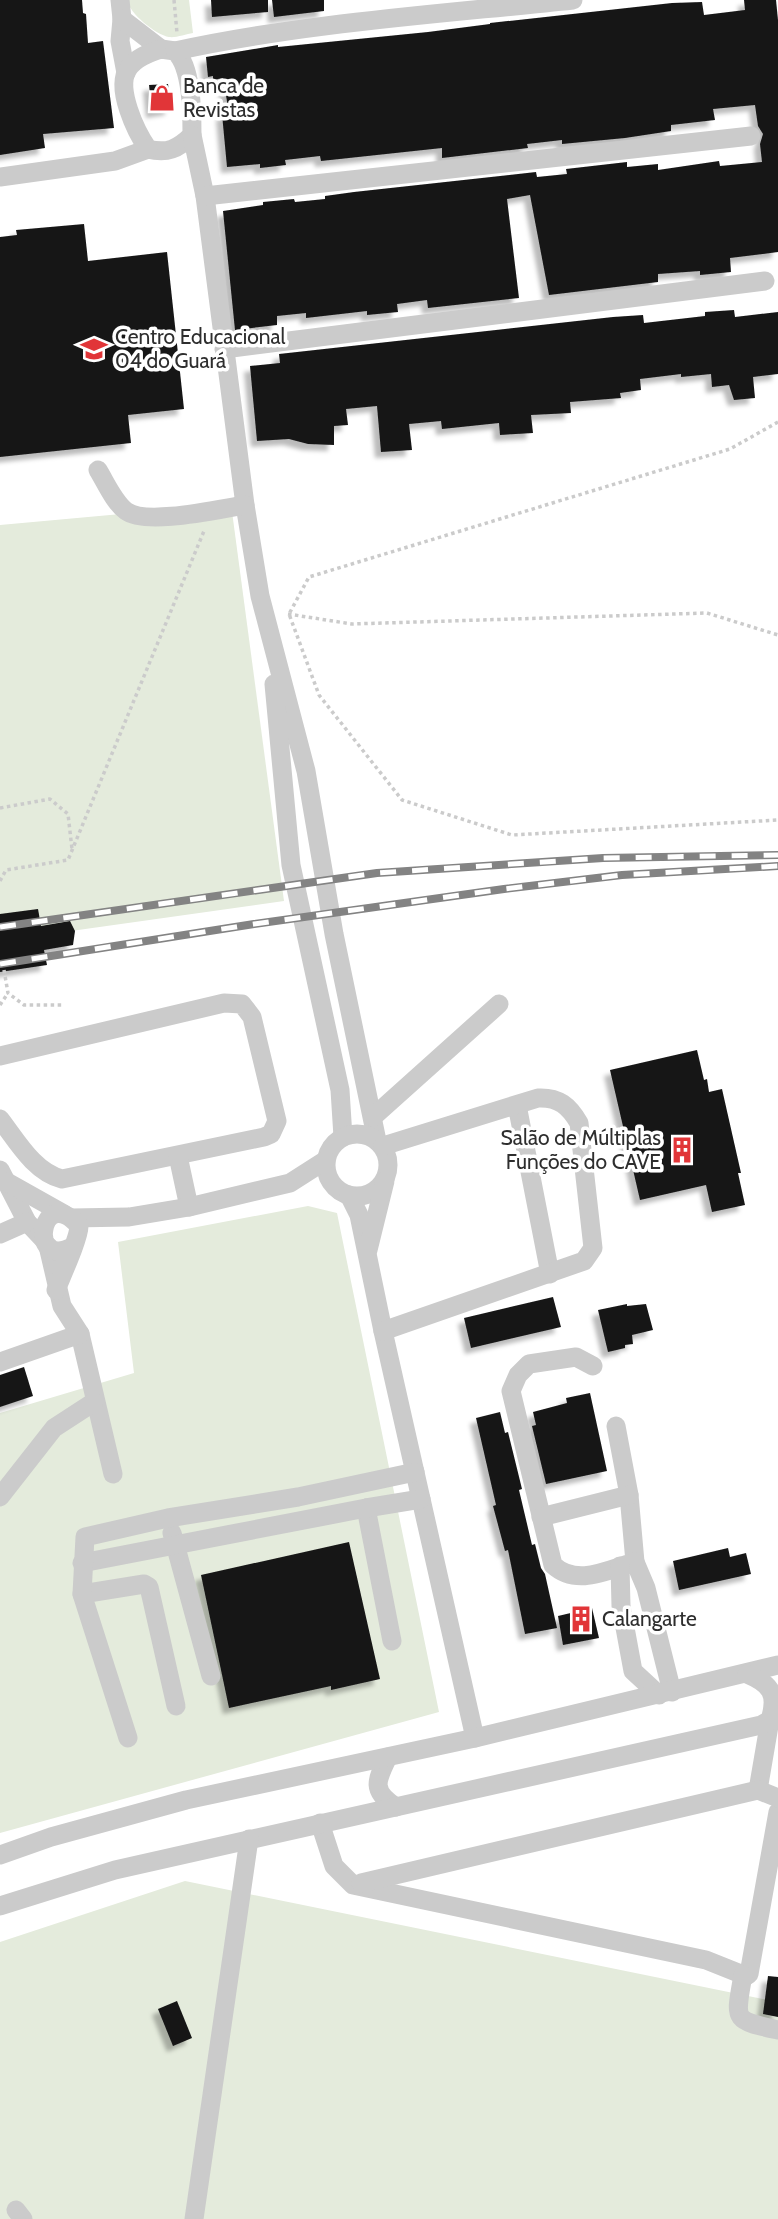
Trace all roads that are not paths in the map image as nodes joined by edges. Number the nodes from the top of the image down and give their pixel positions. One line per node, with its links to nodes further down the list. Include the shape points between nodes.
1 (573, 0): 3 (street, via 291,31)
2 (121, 10): 3 (street); 4 (street)
3 (172, 50): 4 (street, via 140,57); 5 (street, via 185,65)
4 (126, 73): 7 (street, via 131,120)
5 (191, 135): 7 (street, via 170,151); 9 (street)
6 (751, 136): 9 (street)
7 (148, 149): 8 (street, via 115,161)
8 (0, 177)
9 (205, 196): 11 (street)
10 (765, 281): 11 (street)
11 (224, 349): 13 (street)
12 (99, 470): 13 (street, via 120,505 133,515 158,518)
13 (245, 505): 14 (street)
14 (270, 635): 18 (street, via 306,771); 20 (street, via 291,865 340,1090)
15 (499, 1004): 18 (street)
16 (0, 1056): 22 (street, via 224,1003 242,1003 252,1017 275,1128 264,1137)
17 (517, 1105): 21 (street); 36 (street); 36 (street, via 551,1097 571,1109 579,1123 593,1248 584,1261)
18 (373, 1118): 21 (street)
19 (0, 1119): 22 (street, via 29,1157 62,1179)
20 (343, 1137): 21 (street, via 367,1135); 23 (street)
21 (380, 1144): 24 (street, via 389,1163)
22 (178, 1156): 28 (street)
23 (326, 1160): 25 (street); 27 (street, via 327,1174)
24 (384, 1181): 27 (street, via 363,1196); 35 (street)
25 (290, 1183): 27 (street); 28 (street)
26 (6, 1188): 29 (street); 31 (street)
27 (343, 1192): 35 (street, via 359,1215)
28 (189, 1207): 30 (street)
29 (68, 1216): 30 (street); 33 (street, via 54,1215 47,1220 42,1230); 34 (street, via 79,1226)
30 (129, 1217): 34 (street)
31 (27, 1222): 32 (street); 33 (street)
32 (0, 1234)
33 (45, 1243): 34 (street, via 56,1251); 37 (street)
34 (74, 1244): 37 (street)
35 (367, 1254): 38 (street)
36 (550, 1274): 38 (street)
37 (56, 1290): 39 (street)
38 (383, 1331): 44 (street)
39 (80, 1334): 40 (street); 42 (street)
40 (0, 1362)
41 (593, 1366): 51 (street, via 576,1357 529,1364 511,1391)
42 (94, 1402): 45 (street); 48 (street, via 54,1428)
43 (616, 1426): 46 (street)
44 (415, 1472): 47 (street); 49 (street)
45 (113, 1474)
46 (629, 1495): 51 (street); 56 (street)
47 (298, 1496): 52 (street); 53 (street)
48 (0, 1497)
49 (421, 1499): 50 (street); 67 (street)
50 (366, 1508): 53 (street); 58 (street)
51 (541, 1517): 56 (street, via 553,1566 559,1572 581,1577)
52 (168, 1518): 54 (street); 55 (street, via 85,1537)
53 (302, 1521): 54 (street)
54 (176, 1545): 55 (street); 61 (street)
55 (82, 1563): 57 (street)
56 (627, 1564): 63 (street, via 646,1588); 63 (street, via 621,1605 632,1671)
57 (82, 1594): 64 (street, via 144,1584 149,1587); 66 (street)
58 (393, 1642)
59 (778, 1665): 60 (street)
60 (747, 1674): 62 (street); 63 (street)
61 (211, 1676)
62 (773, 1686): 65 (street)
63 (666, 1693): 67 (street)
64 (176, 1706)
65 (770, 1720): 69 (street); 71 (street)
66 (128, 1738)
67 (475, 1738): 68 (street)
68 (387, 1757): 71 (street, via 377,1781 378,1791); 75 (street, via 186,1800)
69 (758, 1790): 70 (street); 76 (street)
70 (778, 1798)
71 (396, 1807): 73 (street)
72 (778, 1812): 78 (street, via 749,1973)
73 (320, 1823): 74 (street); 76 (street, via 334,1866)
74 (250, 1839): 77 (street, via 115,1870); 80 (street)
75 (0, 1855)
76 (353, 1885): 78 (street, via 706,1960)
77 (0, 1906)
78 (743, 1975): 79 (street, via 737,2011 741,2019)
79 (778, 2030)
80 (194, 2219)

